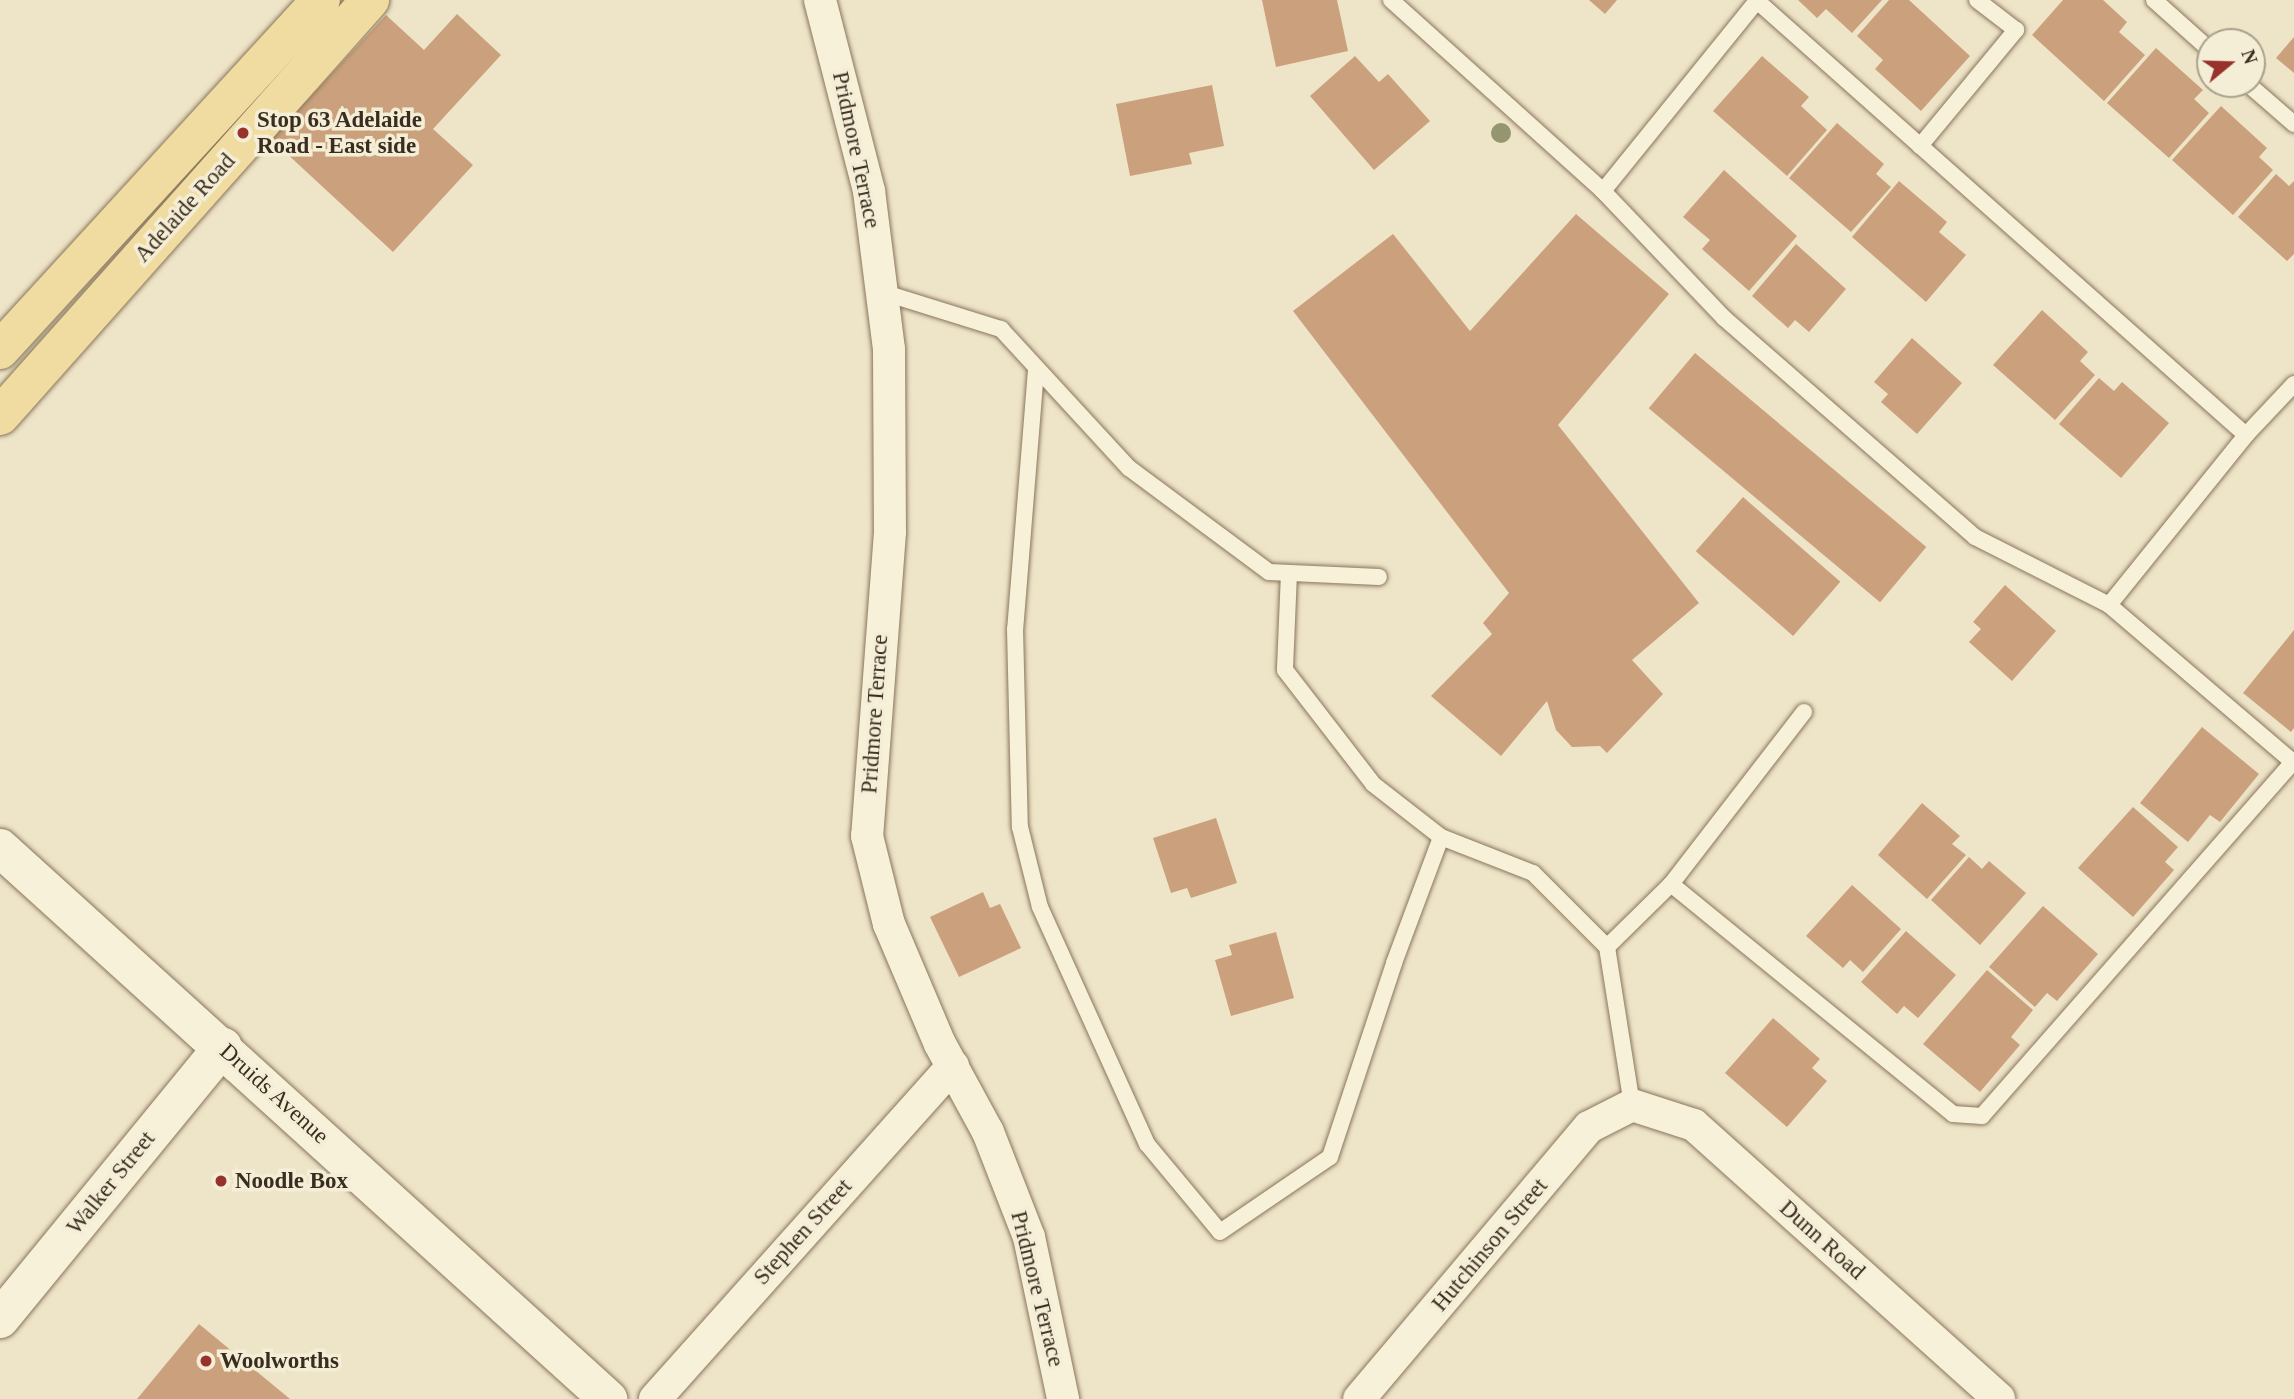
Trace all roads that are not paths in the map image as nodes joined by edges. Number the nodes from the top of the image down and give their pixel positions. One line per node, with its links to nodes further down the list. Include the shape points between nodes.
1 (321, 0): 14 (main road, Adelaide Road)
2 (370, 0): 17 (main road, Adelaide Road)
3 (820, 0): 13 (street, Pridmore Terrace, via 870,191)
4 (1391, 0): 12 (lane)
5 (1977, 0): 11 (lane, via 2016,30)
6 (2154, 0): 8 (lane)
7 (1756, 1): 11 (lane); 12 (lane)
8 (2196, 38)
9 (2264, 98): 10 (lane)
10 (2294, 124)
11 (1920, 146): 18 (lane)
12 (1603, 191): 21 (lane, via 1724,318 1975,537)
13 (882, 292): 15 (lane, via 1001,329); 29 (street, Pridmore Terrace, via 889,349 890,532 867,836 889,924)
14 (0, 350)
15 (1036, 370): 19 (lane, via 1129,468 1269,572); 24 (lane, via 1015,629 1020,828 1040,907 1147,1144 1220,1232 1330,1157)
16 (2294, 384): 18 (lane)
17 (0, 416)
18 (2246, 435): 21 (lane)
19 (1289, 573): 20 (lane); 24 (lane, via 1285,670 1373,784)
20 (1379, 577)
21 (2109, 605): 23 (lane)
22 (1804, 712): 26 (lane)
23 (2293, 762): 26 (lane, via 1982,1116 1953,1114)
24 (1441, 837): 27 (lane, via 1533,873)
25 (0, 848): 28 (street, Druids Avenue)
26 (1671, 884): 27 (lane)
27 (1607, 947): 30 (lane)
28 (223, 1047): 31 (street, Walker Street); 32 (street, Druids Avenue)
29 (953, 1066): 33 (street, Stephen Street); 34 (street, Pridmore Terrace, via 988,1132 1029,1237)
30 (1632, 1105): 35 (street, Hutchinson Street, via 1589,1127); 36 (street, Dunn Road, via 1694,1125)
31 (0, 1319)
32 (608, 1399)
33 (654, 1399)
34 (1063, 1399)
35 (1359, 1399)
36 (2000, 1399)

